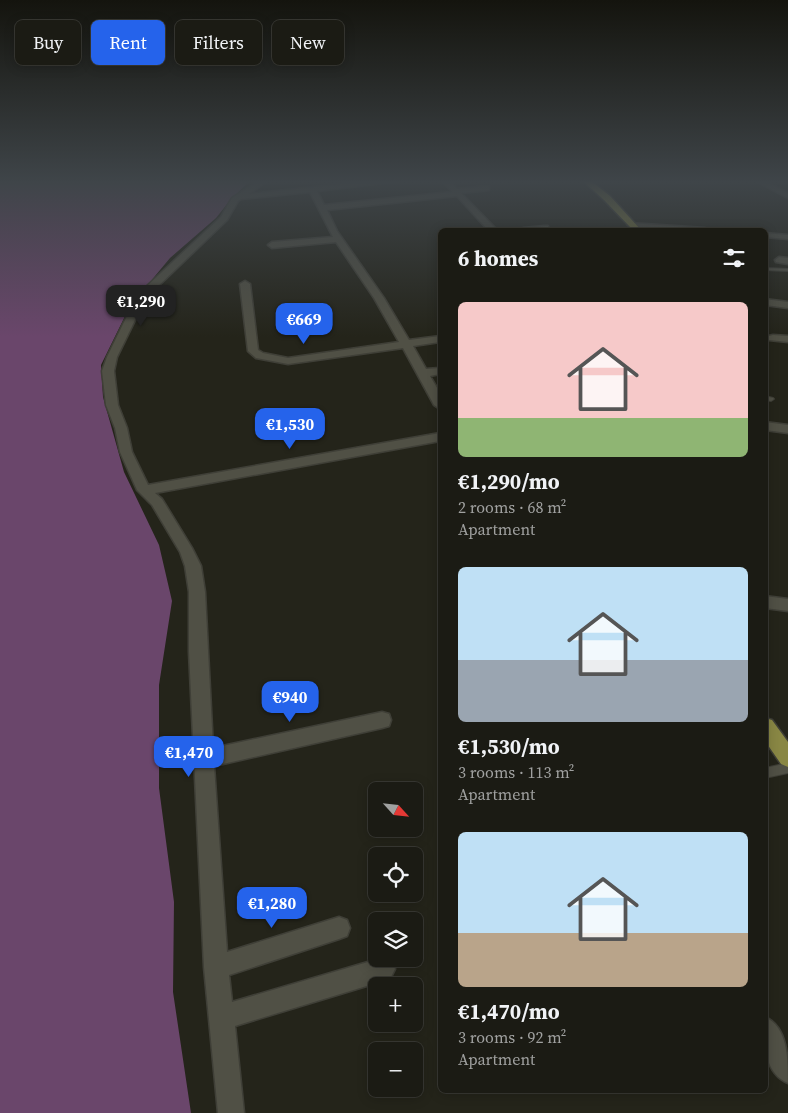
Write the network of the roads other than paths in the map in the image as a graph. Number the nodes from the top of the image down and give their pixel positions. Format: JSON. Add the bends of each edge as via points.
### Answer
{"nodes":[{"id":1,"x":207,"y":233,"type":"edge"},
{"id":2,"x":335,"y":233,"type":"edge"},
{"id":3,"x":768,"y":235,"type":"edge"},
{"id":4,"x":788,"y":237,"type":"edge"},
{"id":5,"x":338,"y":239,"type":"junction"},
{"id":6,"x":272,"y":245,"type":"dead end"},
{"id":7,"x":768,"y":269,"type":"edge"},
{"id":8,"x":788,"y":270,"type":"edge"},
{"id":9,"x":245,"y":284,"type":"dead end"},
{"id":10,"x":768,"y":302,"type":"edge"},
{"id":11,"x":788,"y":305,"type":"edge"},
{"id":12,"x":773,"y":338,"type":"dead end"},
{"id":13,"x":788,"y":339,"type":"edge"},
{"id":14,"x":438,"y":340,"type":"edge"},
{"id":15,"x":406,"y":344,"type":"junction"},
{"id":16,"x":438,"y":371,"type":"edge"},
{"id":17,"x":423,"y":373,"type":"junction"},
{"id":18,"x":438,"y":401,"type":"edge"},
{"id":19,"x":768,"y":426,"type":"edge"},
{"id":20,"x":788,"y":429,"type":"edge"},
{"id":21,"x":438,"y":437,"type":"edge"},
{"id":22,"x":144,"y":490,"type":"junction"},
{"id":23,"x":768,"y":602,"type":"edge"},
{"id":24,"x":788,"y":605,"type":"edge"},
{"id":25,"x":382,"y":720,"type":"dead end"},
{"id":26,"x":768,"y":730,"type":"edge"},
{"id":27,"x":788,"y":758,"type":"edge"},
{"id":28,"x":205,"y":759,"type":"junction"},
{"id":29,"x":788,"y":768,"type":"edge"},
{"id":30,"x":768,"y":772,"type":"edge"},
{"id":31,"x":338,"y":928,"type":"dead end"},
{"id":32,"x":216,"y":967,"type":"junction"},
{"id":33,"x":383,"y":969,"type":"dead end"},
{"id":34,"x":221,"y":1018,"type":"junction"},
{"id":35,"x":768,"y":1034,"type":"edge"},
{"id":36,"x":788,"y":1070,"type":"edge"},
{"id":37,"x":231,"y":1113,"type":"edge"}],
"edges":[{"from":1,"to":22,"type":"street","via":[[150,288],[112,357],[108,371],[112,405],[126,452]]},
{"from":2,"to":5,"type":"street"},
{"from":3,"to":4,"type":"street"},
{"from":5,"to":6,"type":"street"},
{"from":5,"to":15,"type":"street","via":[[360,267]]},
{"from":7,"to":8,"type":"lane"},
{"from":9,"to":15,"type":"street","via":[[253,350],[260,356],[288,361]]},
{"from":10,"to":11,"type":"street"},
{"from":12,"to":13,"type":"street"},
{"from":14,"to":15,"type":"street"},
{"from":15,"to":17,"type":"street"},
{"from":16,"to":17,"type":"street"},
{"from":17,"to":18,"type":"street"},
{"from":19,"to":20,"type":"street"},
{"from":21,"to":22,"type":"street"},
{"from":22,"to":28,"type":"street","via":[[173,527],[192,566],[197,592]]},
{"from":23,"to":24,"type":"street"},
{"from":25,"to":28,"type":"street"},
{"from":26,"to":27,"type":"main road"},
{"from":28,"to":32,"type":"street"},
{"from":29,"to":30,"type":"lane"},
{"from":31,"to":32,"type":"street"},
{"from":32,"to":34,"type":"street"},
{"from":33,"to":34,"type":"street"},
{"from":34,"to":37,"type":"street"},
{"from":35,"to":36,"type":"street"}]}
